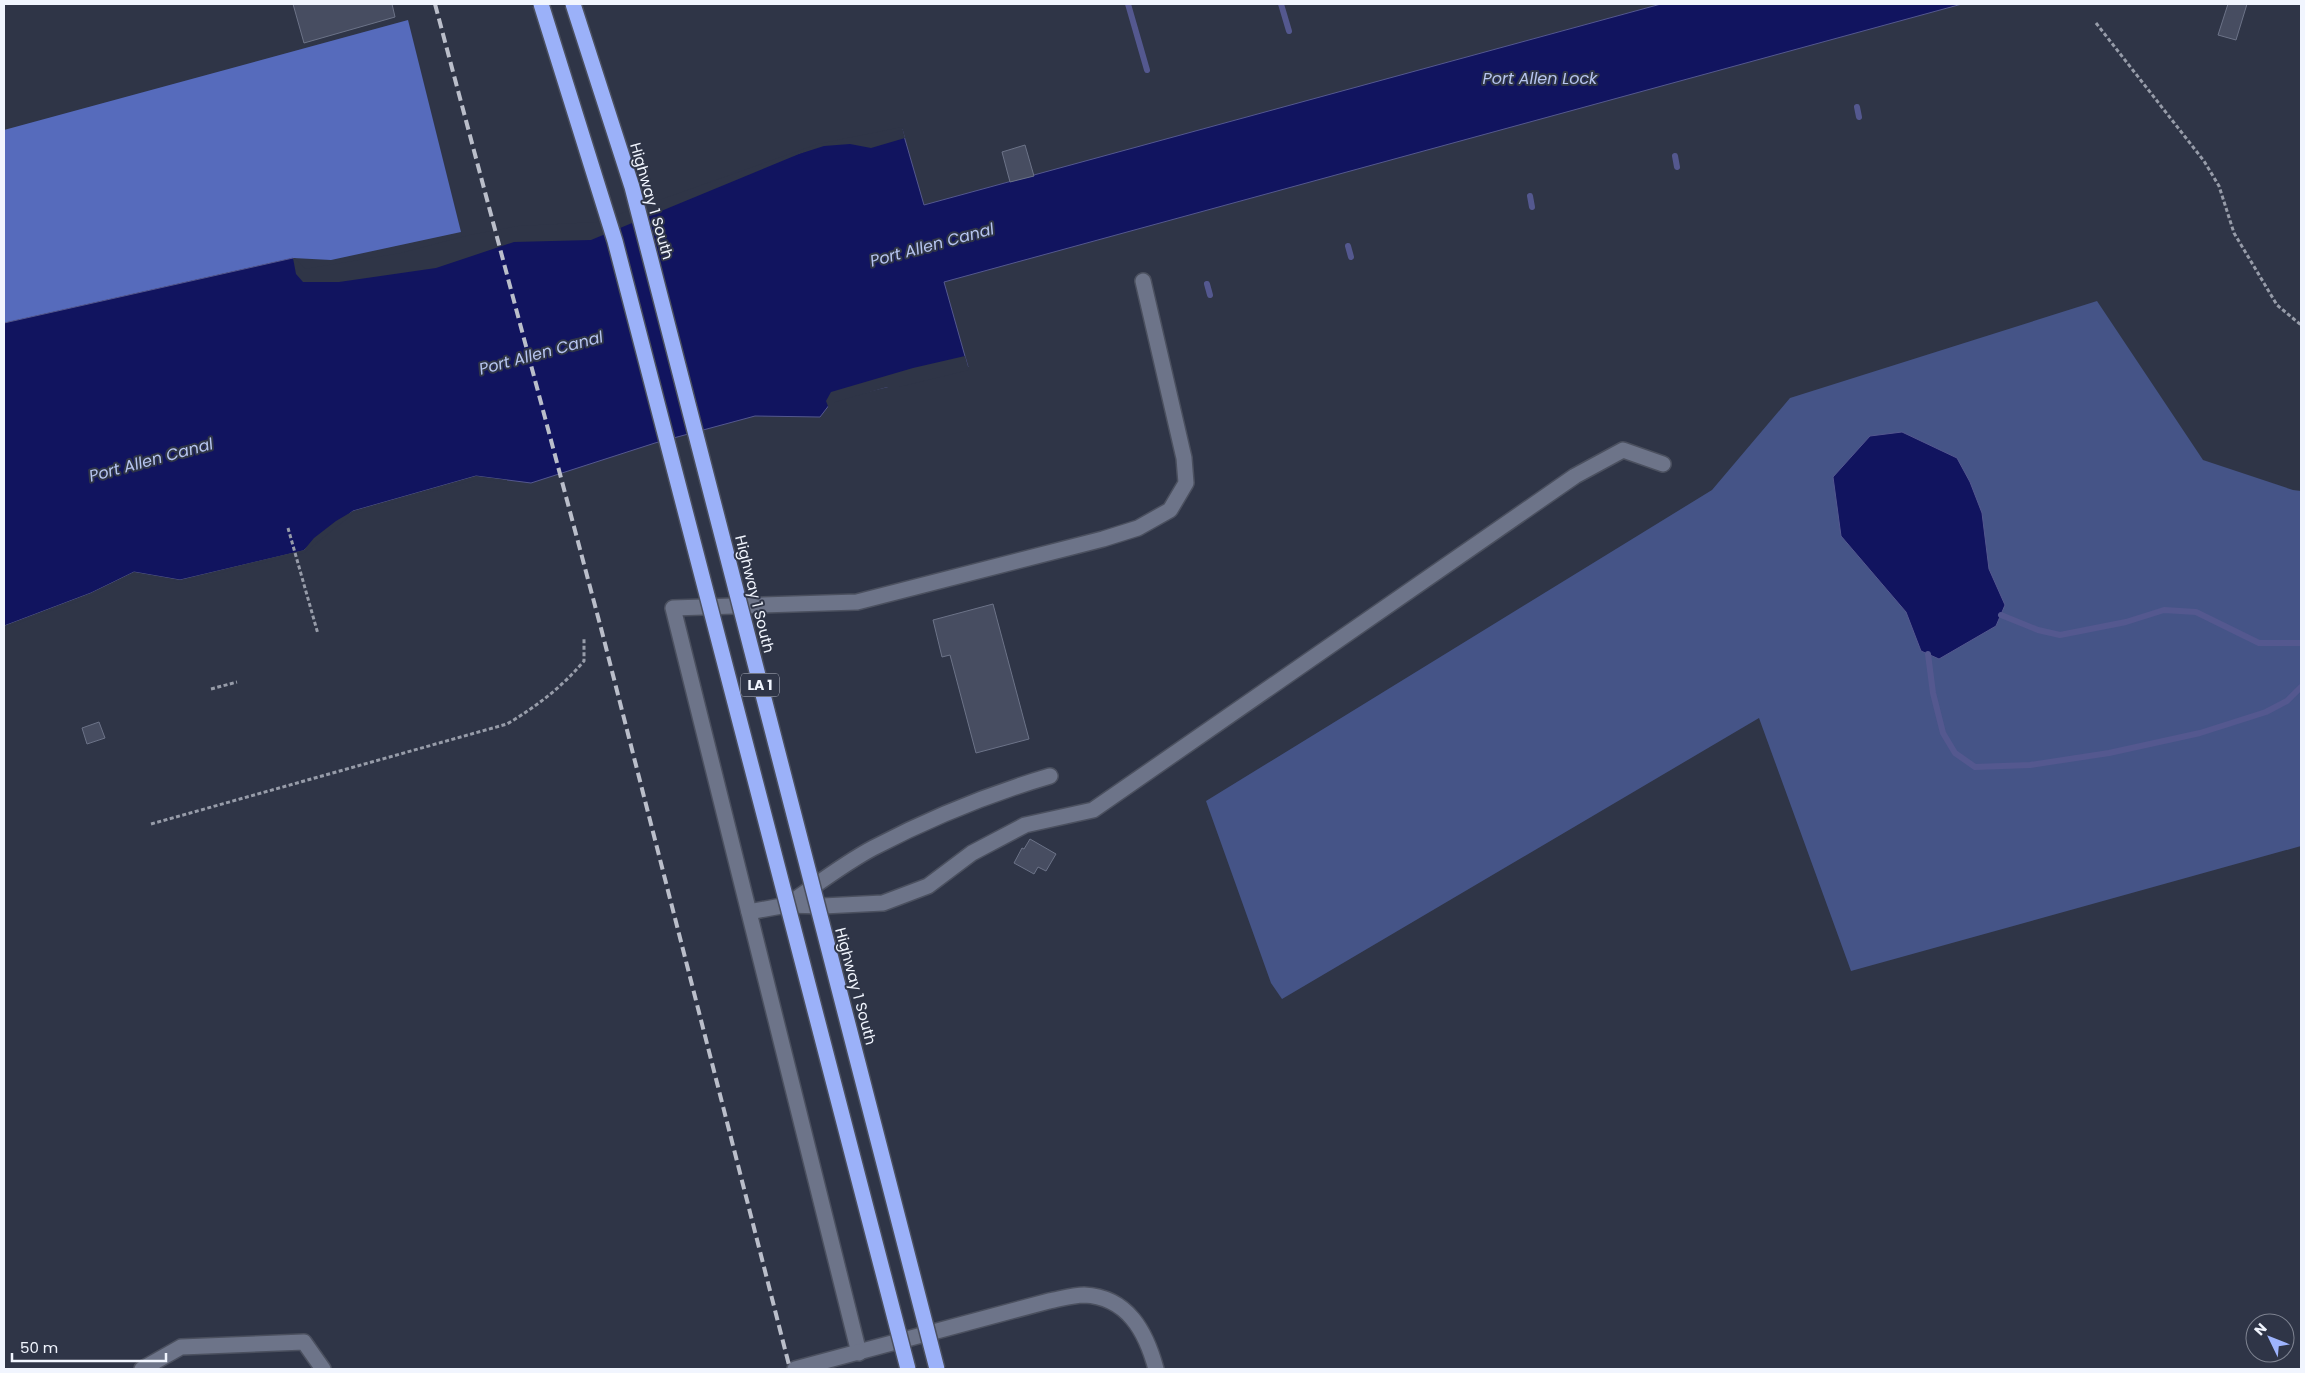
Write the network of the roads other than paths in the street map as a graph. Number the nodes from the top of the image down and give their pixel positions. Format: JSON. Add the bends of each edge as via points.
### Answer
{"nodes":[{"id":1,"x":541,"y":4,"type":"edge"},
{"id":2,"x":574,"y":4,"type":"edge"},
{"id":3,"x":1143,"y":281,"type":"dead end"},
{"id":4,"x":1663,"y":464,"type":"dead end"},
{"id":5,"x":1050,"y":776,"type":"dead end"},
{"id":6,"x":787,"y":905,"type":"junction"},
{"id":7,"x":749,"y":912,"type":"junction"},
{"id":8,"x":859,"y":1353,"type":"junction"},
{"id":9,"x":142,"y":1369,"type":"edge"},
{"id":10,"x":323,"y":1369,"type":"edge"},
{"id":11,"x":795,"y":1369,"type":"edge"},
{"id":12,"x":908,"y":1369,"type":"edge"},
{"id":13,"x":937,"y":1369,"type":"edge"},
{"id":14,"x":1156,"y":1369,"type":"edge"}],
"edges":[{"from":1,"to":12,"type":"highway","bridge":true,"via":[[614,241]]},
{"from":2,"to":13,"type":"highway","name":"Highway 1 South","number":"LA 1","bridge":true,"via":[[632,187]]},
{"from":3,"to":7,"type":"street","via":[[1184,458],[1186,482],[1170,510],[1138,528],[1103,539],[857,602],[673,608]]},
{"from":4,"to":6,"type":"street","via":[[1623,450],[1575,476],[1093,810],[1025,824],[972,853],[928,886],[883,903]]},
{"from":5,"to":6,"type":"street","via":[[955,809],[872,849]]},
{"from":6,"to":7,"type":"street"},
{"from":7,"to":8,"type":"street"},
{"from":8,"to":11,"type":"street"},
{"from":8,"to":14,"type":"street","via":[[1082,1295],[1109,1301],[1131,1316],[1143,1330]]},
{"from":9,"to":10,"type":"street","via":[[181,1347],[304,1342]]}]}
